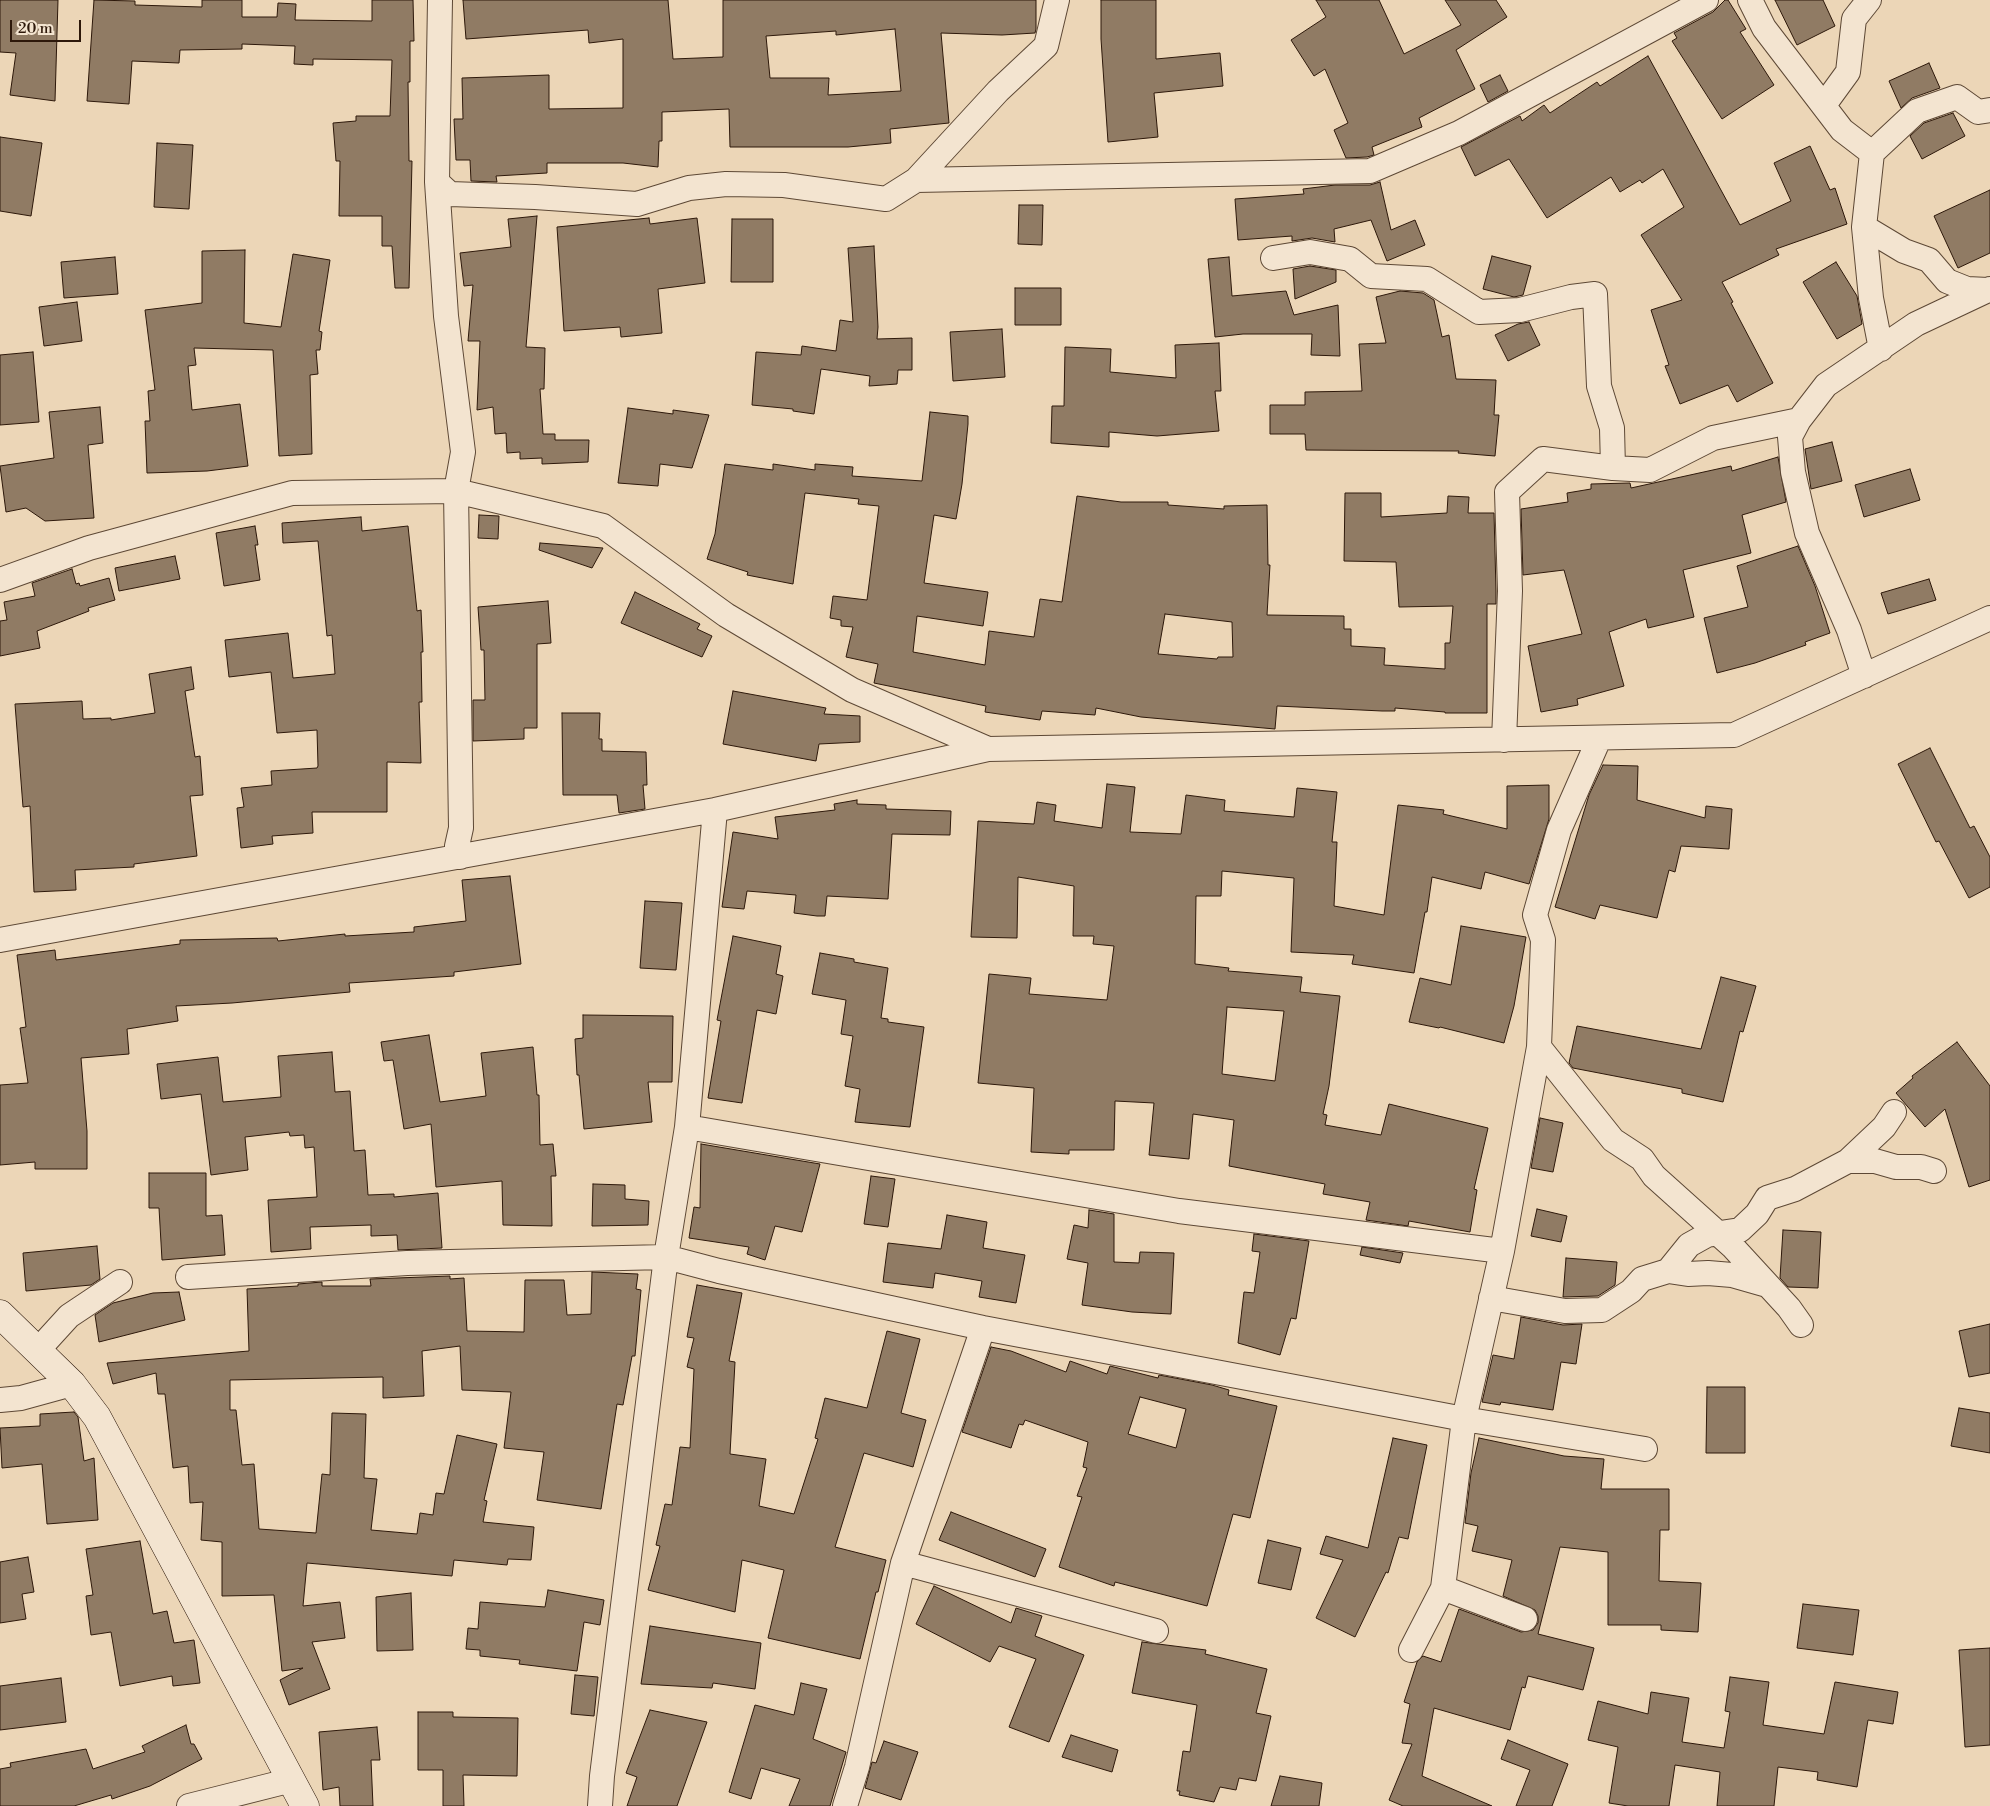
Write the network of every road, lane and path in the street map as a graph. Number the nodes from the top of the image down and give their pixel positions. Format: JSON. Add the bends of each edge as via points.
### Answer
{"nodes":[{"id":1,"x":440,"y":0,"type":"edge"},
{"id":2,"x":1056,"y":0,"type":"edge"},
{"id":3,"x":1706,"y":0,"type":"edge"},
{"id":4,"x":1750,"y":0,"type":"edge"},
{"id":5,"x":1869,"y":0,"type":"edge"},
{"id":6,"x":1824,"y":106,"type":"junction"},
{"id":7,"x":1990,"y":110,"type":"edge"},
{"id":8,"x":1872,"y":153,"type":"junction"},
{"id":9,"x":916,"y":180,"type":"junction"},
{"id":10,"x":437,"y":182,"type":"junction"},
{"id":11,"x":1864,"y":227,"type":"junction"},
{"id":12,"x":1272,"y":258,"type":"dead end"},
{"id":13,"x":1989,"y":290,"type":"edge"},
{"id":14,"x":1881,"y":349,"type":"junction"},
{"id":15,"x":1799,"y":420,"type":"junction"},
{"id":16,"x":1613,"y":468,"type":"junction"},
{"id":17,"x":456,"y":491,"type":"junction"},
{"id":18,"x":0,"y":580,"type":"edge"},
{"id":19,"x":1990,"y":618,"type":"edge"},
{"id":20,"x":1864,"y":676,"type":"junction"},
{"id":21,"x":1599,"y":739,"type":"junction"},
{"id":22,"x":1504,"y":740,"type":"junction"},
{"id":23,"x":988,"y":749,"type":"junction"},
{"id":24,"x":715,"y":810,"type":"junction"},
{"id":25,"x":460,"y":857,"type":"junction"},
{"id":26,"x":0,"y":940,"type":"edge"},
{"id":27,"x":1539,"y":1047,"type":"junction"},
{"id":28,"x":1894,"y":1112,"type":"dead end"},
{"id":29,"x":687,"y":1127,"type":"junction"},
{"id":30,"x":1848,"y":1161,"type":"junction"},
{"id":31,"x":1934,"y":1171,"type":"dead end"},
{"id":32,"x":1720,"y":1234,"type":"junction"},
{"id":33,"x":1502,"y":1251,"type":"junction"},
{"id":34,"x":666,"y":1257,"type":"junction"},
{"id":35,"x":1668,"y":1271,"type":"junction"},
{"id":36,"x":188,"y":1277,"type":"dead end"},
{"id":37,"x":120,"y":1282,"type":"dead end"},
{"id":38,"x":1768,"y":1285,"type":"junction"},
{"id":39,"x":1491,"y":1298,"type":"junction"},
{"id":40,"x":0,"y":1314,"type":"edge"},
{"id":41,"x":1801,"y":1324,"type":"dead end"},
{"id":42,"x":983,"y":1328,"type":"junction"},
{"id":43,"x":38,"y":1350,"type":"junction"},
{"id":44,"x":72,"y":1384,"type":"junction"},
{"id":45,"x":0,"y":1400,"type":"edge"},
{"id":46,"x":1464,"y":1419,"type":"junction"},
{"id":47,"x":1645,"y":1449,"type":"dead end"},
{"id":48,"x":903,"y":1563,"type":"junction"},
{"id":49,"x":1442,"y":1588,"type":"junction"},
{"id":50,"x":1525,"y":1619,"type":"dead end"},
{"id":51,"x":1156,"y":1631,"type":"dead end"},
{"id":52,"x":1411,"y":1650,"type":"dead end"},
{"id":53,"x":292,"y":1780,"type":"junction"},
{"id":54,"x":189,"y":1806,"type":"edge"},
{"id":55,"x":305,"y":1806,"type":"edge"},
{"id":56,"x":600,"y":1806,"type":"edge"},
{"id":57,"x":845,"y":1806,"type":"edge"}],
"edges":[{"from":1,"to":10,"type":"street"},
{"from":2,"to":9,"type":"street","via":[[1046,46],[998,91]]},
{"from":3,"to":9,"type":"street","via":[[1459,133],[1370,171]]},
{"from":4,"to":6,"type":"street","via":[[1764,28]]},
{"from":5,"to":6,"type":"street","via":[[1854,19],[1848,72]]},
{"from":6,"to":8,"type":"street","via":[[1842,130]]},
{"from":7,"to":8,"type":"street","via":[[1978,112],[1957,97],[1917,111]]},
{"from":8,"to":11,"type":"street"},
{"from":9,"to":10,"type":"street","via":[[886,199],[784,185],[726,184],[689,188],[637,204],[535,196],[450,194]]},
{"from":10,"to":17,"type":"street","via":[[446,316],[464,452]]},
{"from":11,"to":13,"type":"street","via":[[1904,251],[1930,260],[1946,281],[1967,289]]},
{"from":11,"to":14,"type":"street","via":[[1871,298]]},
{"from":12,"to":16,"type":"street","via":[[1310,252],[1350,259],[1371,276],[1427,279],[1479,312],[1520,310],[1595,294],[1599,386],[1612,428]]},
{"from":13,"to":14,"type":"street","via":[[1916,324]]},
{"from":14,"to":15,"type":"street","via":[[1826,385]]},
{"from":15,"to":16,"type":"street","via":[[1713,438],[1650,470]]},
{"from":15,"to":20,"type":"street","via":[[1790,437],[1793,472],[1807,533],[1849,630]]},
{"from":16,"to":22,"type":"street","via":[[1543,459],[1507,492],[1510,591]]},
{"from":17,"to":18,"type":"street","via":[[292,493],[89,548]]},
{"from":17,"to":23,"type":"street","via":[[603,526],[726,615],[852,690]]},
{"from":17,"to":25,"type":"street","via":[[461,828],[456,846]]},
{"from":19,"to":20,"type":"street"},
{"from":20,"to":21,"type":"street","via":[[1734,735]]},
{"from":21,"to":22,"type":"street"},
{"from":21,"to":27,"type":"street","via":[[1559,830],[1535,915],[1543,940]]},
{"from":22,"to":23,"type":"street"},
{"from":23,"to":24,"type":"street"},
{"from":24,"to":25,"type":"street"},
{"from":24,"to":29,"type":"street"},
{"from":25,"to":26,"type":"street"},
{"from":27,"to":32,"type":"street","via":[[1613,1140],[1642,1159],[1654,1176]]},
{"from":27,"to":33,"type":"street"},
{"from":28,"to":30,"type":"street","via":[[1884,1127]]},
{"from":29,"to":33,"type":"street","via":[[1179,1211]]},
{"from":29,"to":34,"type":"street"},
{"from":30,"to":31,"type":"street","via":[[1875,1161]]},
{"from":30,"to":32,"type":"street","via":[[1795,1189],[1767,1198],[1758,1214],[1740,1230]]},
{"from":32,"to":35,"type":"street","via":[[1708,1235],[1688,1245]]},
{"from":32,"to":38,"type":"street"},
{"from":33,"to":39,"type":"street"},
{"from":34,"to":36,"type":"street","via":[[407,1263]]},
{"from":34,"to":42,"type":"street"},
{"from":34,"to":56,"type":"street"},
{"from":35,"to":38,"type":"street","via":[[1732,1275]]},
{"from":35,"to":39,"type":"street","via":[[1642,1279],[1631,1291],[1602,1310],[1565,1311]]},
{"from":37,"to":43,"type":"street","via":[[69,1316]]},
{"from":38,"to":41,"type":"street"},
{"from":39,"to":46,"type":"street"},
{"from":40,"to":43,"type":"street"},
{"from":42,"to":46,"type":"street"},
{"from":42,"to":48,"type":"street"},
{"from":43,"to":44,"type":"street"},
{"from":44,"to":45,"type":"street","via":[[21,1398]]},
{"from":44,"to":53,"type":"street","via":[[97,1416]]},
{"from":46,"to":47,"type":"street"},
{"from":46,"to":49,"type":"street"},
{"from":48,"to":51,"type":"street"},
{"from":48,"to":57,"type":"street","via":[[857,1767]]},
{"from":49,"to":50,"type":"street"},
{"from":49,"to":52,"type":"street"},
{"from":53,"to":54,"type":"street"},
{"from":53,"to":55,"type":"street"}]}
